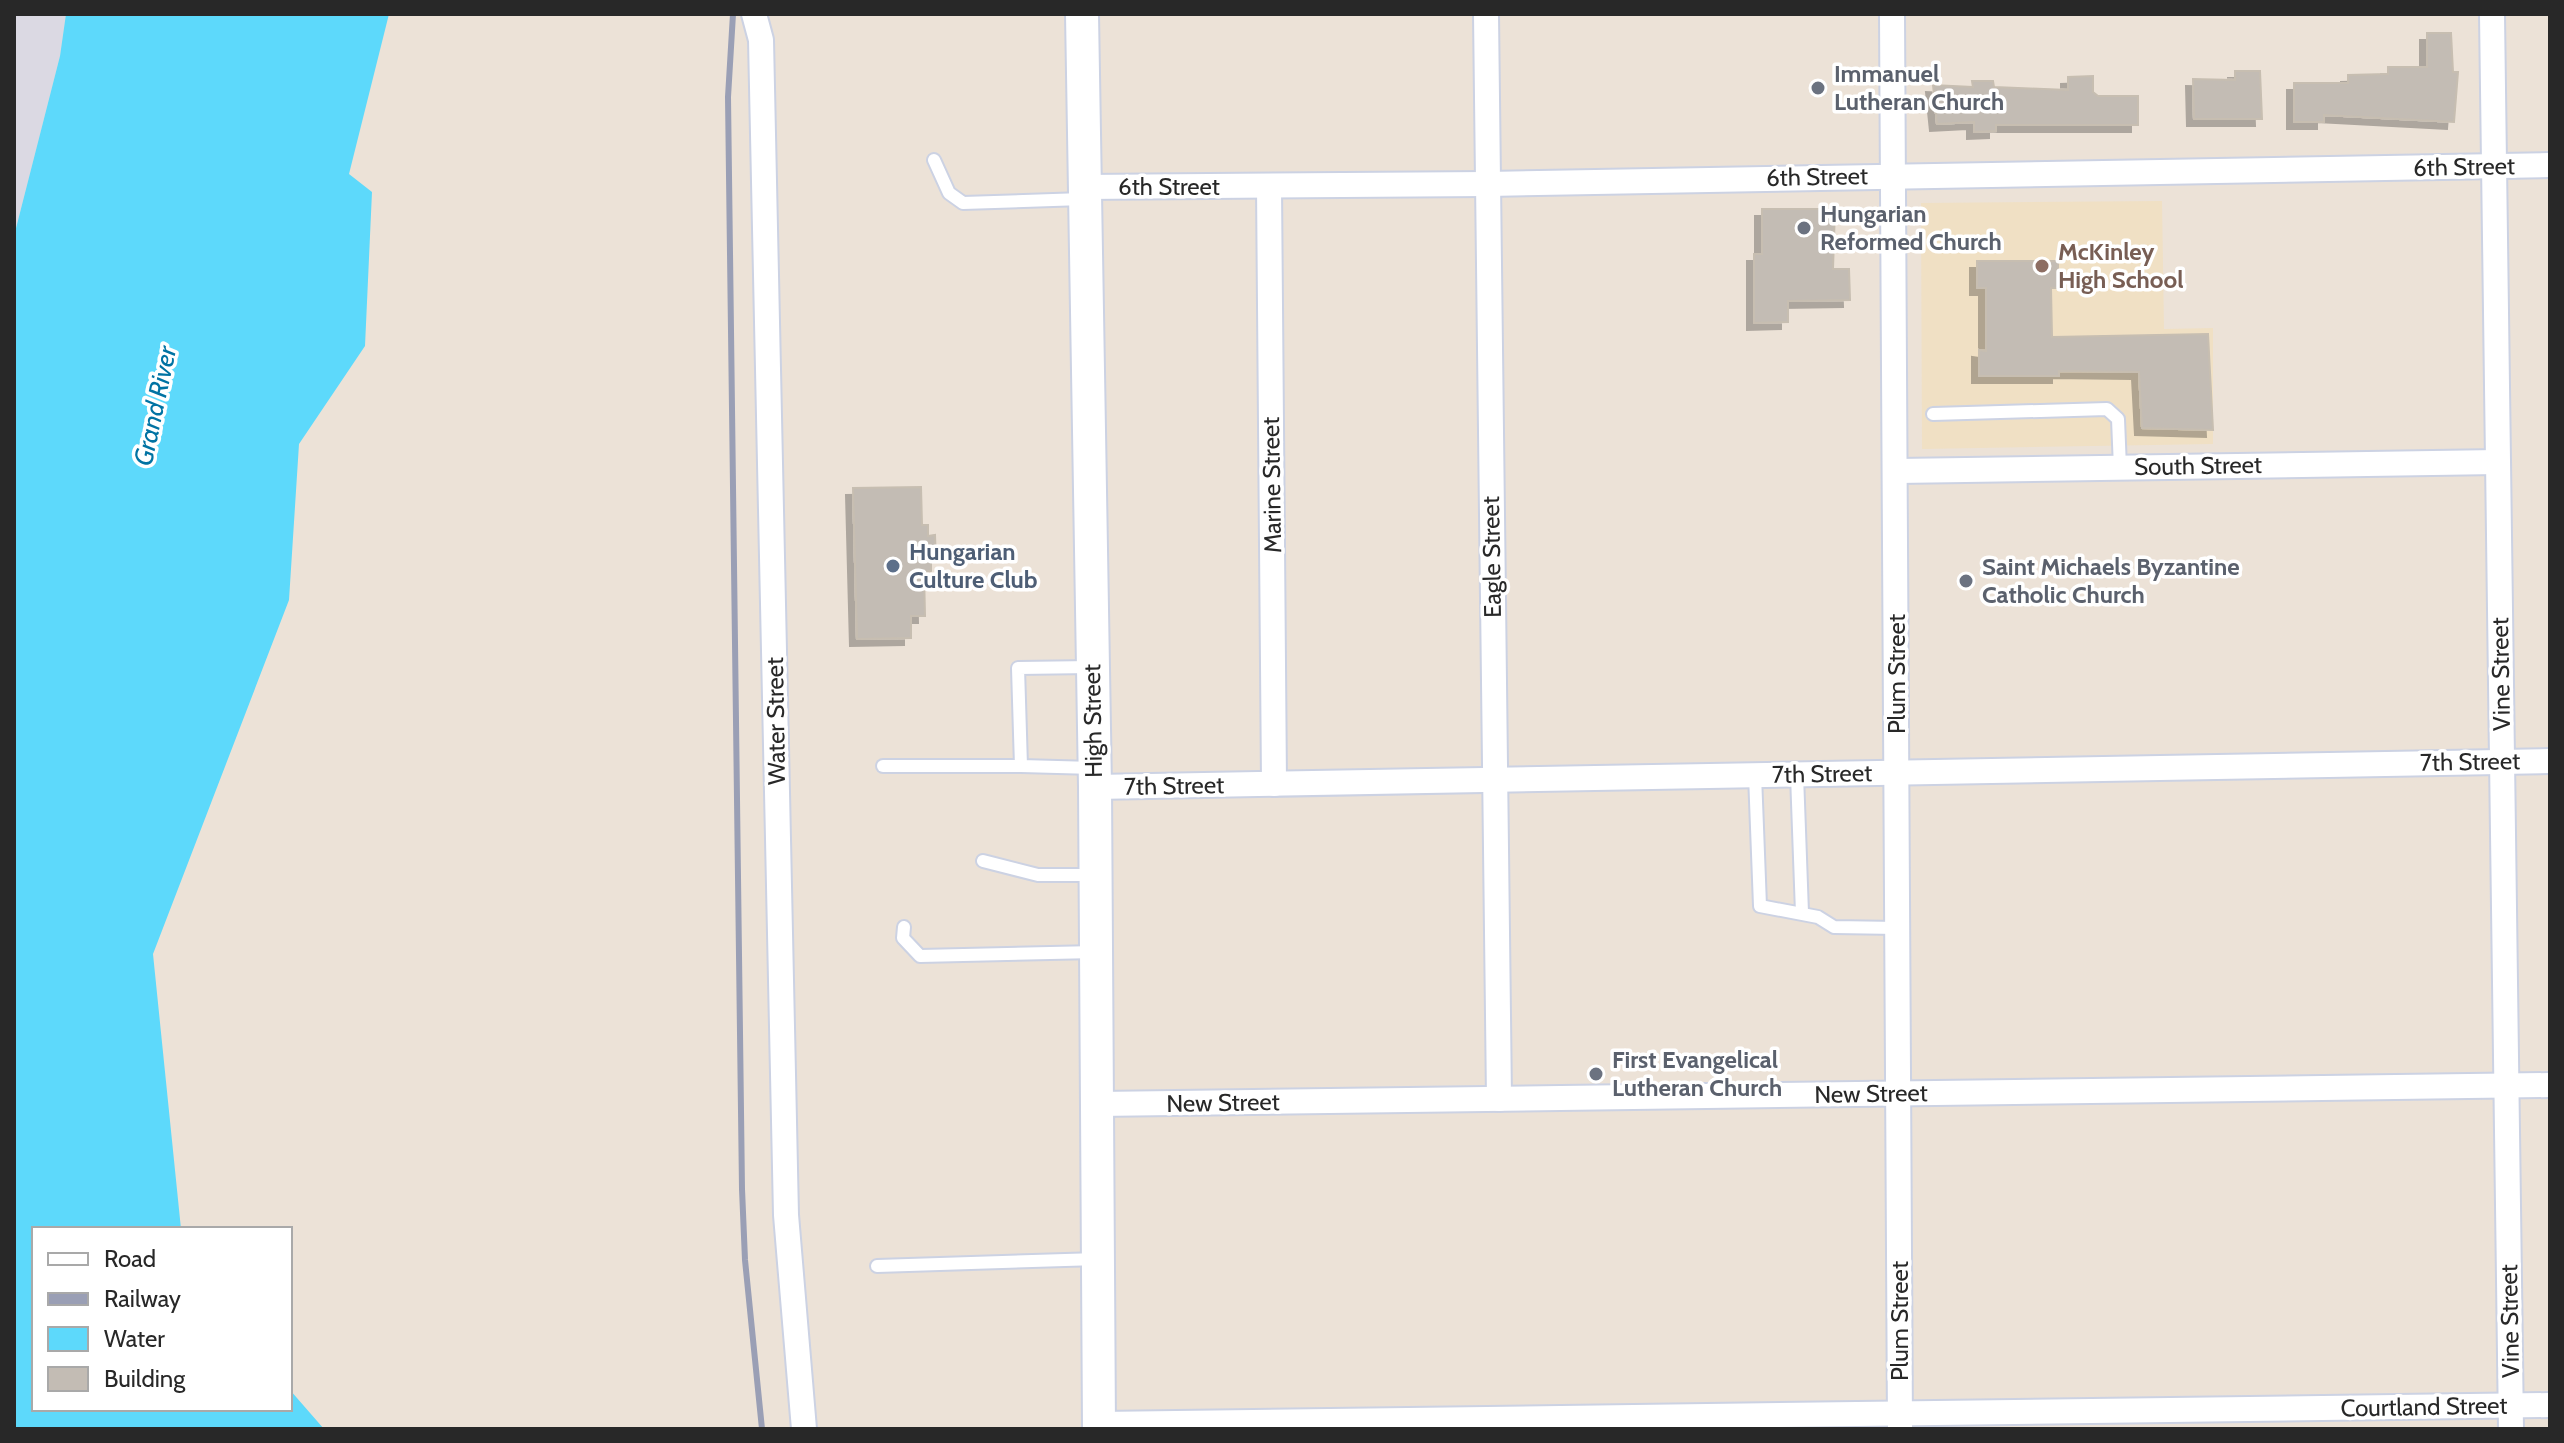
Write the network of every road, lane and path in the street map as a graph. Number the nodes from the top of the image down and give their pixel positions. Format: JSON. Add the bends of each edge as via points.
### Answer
{"nodes":[{"id":1,"x":754,"y":14,"type":"edge"},
{"id":2,"x":1082,"y":14,"type":"edge"},
{"id":3,"x":1486,"y":14,"type":"edge"},
{"id":4,"x":1892,"y":14,"type":"edge"},
{"id":5,"x":2492,"y":14,"type":"edge"},
{"id":6,"x":934,"y":160,"type":"dead end"},
{"id":7,"x":2550,"y":165,"type":"edge"},
{"id":8,"x":2494,"y":166,"type":"junction"},
{"id":9,"x":1894,"y":176,"type":"junction"},
{"id":10,"x":1488,"y":184,"type":"junction"},
{"id":11,"x":1269,"y":186,"type":"junction"},
{"id":12,"x":1083,"y":193,"type":"junction"},
{"id":13,"x":1933,"y":414,"type":"dead end"},
{"id":14,"x":2498,"y":462,"type":"junction"},
{"id":15,"x":2120,"y":468,"type":"junction"},
{"id":16,"x":1897,"y":471,"type":"junction"},
{"id":17,"x":1092,"y":667,"type":"junction"},
{"id":18,"x":2550,"y":761,"type":"edge"},
{"id":19,"x":2502,"y":762,"type":"junction"},
{"id":20,"x":883,"y":766,"type":"dead end"},
{"id":21,"x":1021,"y":766,"type":"junction"},
{"id":22,"x":1897,"y":773,"type":"junction"},
{"id":23,"x":1755,"y":775,"type":"junction"},
{"id":24,"x":1797,"y":775,"type":"junction"},
{"id":25,"x":1095,"y":778,"type":"junction"},
{"id":26,"x":1495,"y":780,"type":"junction"},
{"id":27,"x":1274,"y":784,"type":"junction"},
{"id":28,"x":983,"y":861,"type":"dead end"},
{"id":29,"x":1095,"y":875,"type":"junction"},
{"id":30,"x":1802,"y":913,"type":"junction"},
{"id":31,"x":904,"y":927,"type":"dead end"},
{"id":32,"x":1899,"y":928,"type":"junction"},
{"id":33,"x":1096,"y":952,"type":"junction"},
{"id":34,"x":2550,"y":1085,"type":"edge"},
{"id":35,"x":2507,"y":1086,"type":"junction"},
{"id":36,"x":1901,"y":1094,"type":"junction"},
{"id":37,"x":1499,"y":1099,"type":"junction"},
{"id":38,"x":1097,"y":1104,"type":"junction"},
{"id":39,"x":1098,"y":1259,"type":"junction"},
{"id":40,"x":877,"y":1266,"type":"dead end"},
{"id":41,"x":2550,"y":1405,"type":"edge"},
{"id":42,"x":2511,"y":1417,"type":"edge"},
{"id":43,"x":1900,"y":1421,"type":"edge"},
{"id":44,"x":1099,"y":1426,"type":"edge"},
{"id":45,"x":804,"y":1429,"type":"edge"}],
"edges":[{"from":1,"to":45,"type":"street","name":"Water Street","via":[[761,40],[786,1215]]},
{"from":2,"to":12,"type":"street","name":"High Street"},
{"from":3,"to":10,"type":"street","name":"Eagle Street"},
{"from":4,"to":9,"type":"street","name":"Plum Street"},
{"from":5,"to":8,"type":"street","name":"Vine Street"},
{"from":6,"to":12,"type":"lane","via":[[949,193],[963,203]]},
{"from":7,"to":8,"type":"street","name":"6th Street"},
{"from":8,"to":9,"type":"street","name":"6th Street"},
{"from":8,"to":14,"type":"street","name":"Vine Street"},
{"from":9,"to":10,"type":"street","name":"6th Street"},
{"from":9,"to":16,"type":"street","name":"Plum Street"},
{"from":10,"to":11,"type":"street","name":"6th Street"},
{"from":10,"to":26,"type":"street","name":"Eagle Street"},
{"from":11,"to":12,"type":"street","name":"6th Street"},
{"from":11,"to":27,"type":"street","name":"Marine Street"},
{"from":12,"to":17,"type":"street","name":"High Street"},
{"from":13,"to":15,"type":"lane","via":[[2107,409],[2118,419]]},
{"from":14,"to":15,"type":"street","name":"South Street"},
{"from":14,"to":19,"type":"street","name":"Vine Street"},
{"from":15,"to":16,"type":"street","name":"South Street"},
{"from":16,"to":22,"type":"street","name":"Plum Street"},
{"from":17,"to":21,"type":"lane","via":[[1018,668]]},
{"from":17,"to":25,"type":"street","name":"High Street"},
{"from":18,"to":19,"type":"street","name":"7th Street"},
{"from":19,"to":22,"type":"street","name":"7th Street"},
{"from":19,"to":35,"type":"street","name":"Vine Street"},
{"from":20,"to":21,"type":"lane"},
{"from":21,"to":25,"type":"lane"},
{"from":22,"to":24,"type":"street","name":"7th Street"},
{"from":22,"to":32,"type":"street","name":"Plum Street"},
{"from":23,"to":24,"type":"street","name":"7th Street"},
{"from":23,"to":26,"type":"street","name":"7th Street"},
{"from":23,"to":30,"type":"lane","via":[[1760,906]]},
{"from":24,"to":30,"type":"lane"},
{"from":25,"to":27,"type":"street","name":"7th Street"},
{"from":25,"to":29,"type":"street","name":"High Street"},
{"from":26,"to":27,"type":"street","name":"7th Street"},
{"from":26,"to":37,"type":"street","name":"Eagle Street"},
{"from":28,"to":29,"type":"lane","via":[[1038,875]]},
{"from":29,"to":33,"type":"street","name":"High Street"},
{"from":30,"to":32,"type":"lane","via":[[1834,927]]},
{"from":31,"to":33,"type":"lane","via":[[903,938],[920,956]]},
{"from":32,"to":36,"type":"street","name":"Plum Street"},
{"from":33,"to":38,"type":"street","name":"High Street"},
{"from":34,"to":35,"type":"street","name":"New Street"},
{"from":35,"to":36,"type":"street","name":"New Street"},
{"from":35,"to":42,"type":"street","name":"Vine Street"},
{"from":36,"to":37,"type":"street","name":"New Street"},
{"from":36,"to":43,"type":"street","name":"Plum Street"},
{"from":37,"to":38,"type":"street","name":"New Street"},
{"from":38,"to":39,"type":"street","name":"High Street"},
{"from":39,"to":40,"type":"lane"},
{"from":39,"to":44,"type":"street","name":"High Street"},
{"from":41,"to":42,"type":"street","name":"Courtland Street"},
{"from":42,"to":43,"type":"street","name":"Courtland Street"},
{"from":43,"to":44,"type":"street","name":"Courtland Street"}]}
